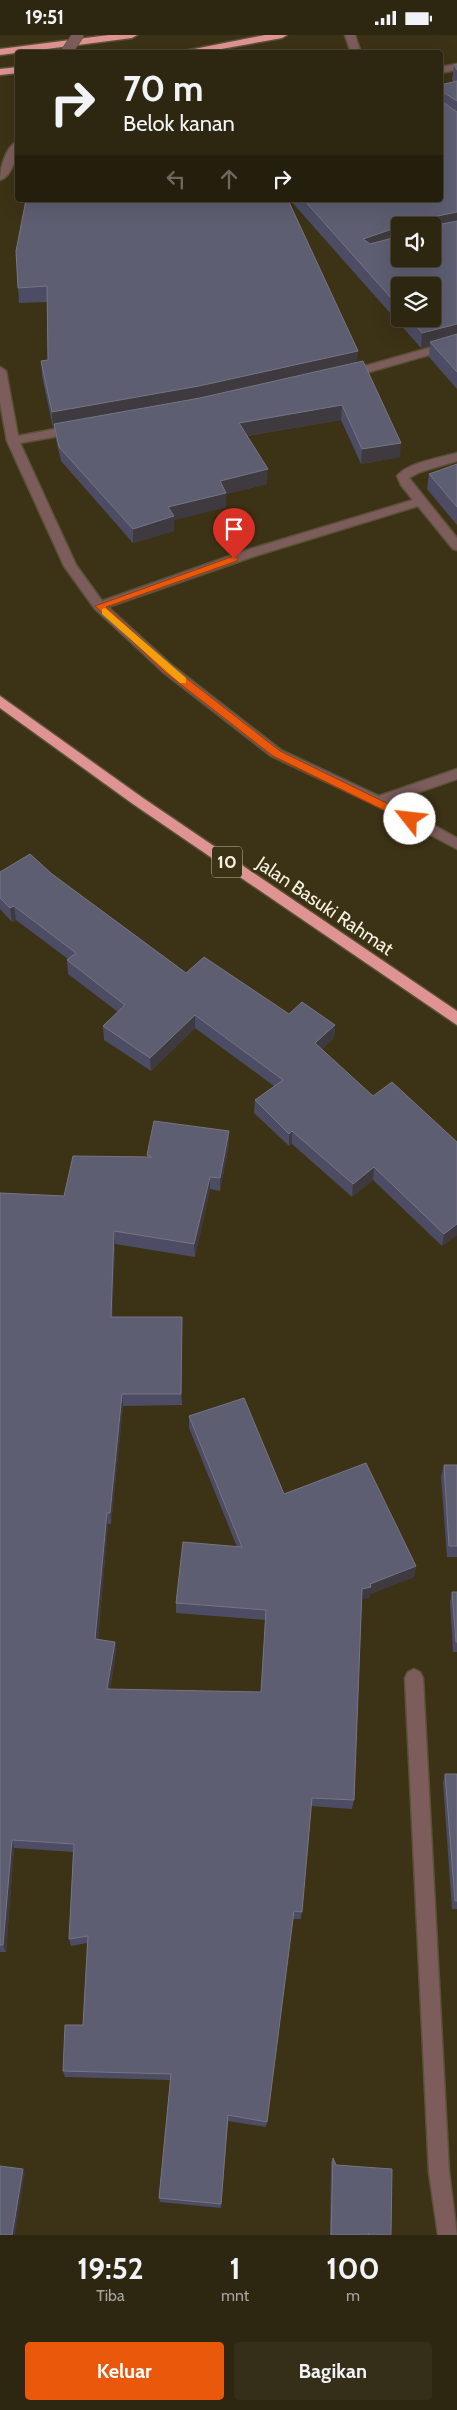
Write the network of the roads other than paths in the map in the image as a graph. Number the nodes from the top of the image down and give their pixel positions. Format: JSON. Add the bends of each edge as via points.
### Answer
{"nodes":[{"id":1,"x":78,"y":35,"type":"edge"},
{"id":2,"x":132,"y":35,"type":"edge"},
{"id":3,"x":282,"y":35,"type":"edge"},
{"id":4,"x":350,"y":35,"type":"edge"},
{"id":5,"x":15,"y":50,"type":"edge"},
{"id":6,"x":16,"y":50,"type":"edge"},
{"id":7,"x":68,"y":50,"type":"edge"},
{"id":8,"x":196,"y":50,"type":"edge"},
{"id":9,"x":355,"y":50,"type":"edge"},
{"id":10,"x":0,"y":52,"type":"edge"},
{"id":11,"x":457,"y":67,"type":"edge"},
{"id":12,"x":443,"y":69,"type":"edge"},
{"id":13,"x":15,"y":70,"type":"edge"},
{"id":14,"x":0,"y":72,"type":"edge"},
{"id":15,"x":15,"y":150,"type":"edge"},
{"id":16,"x":0,"y":177,"type":"edge"},
{"id":17,"x":457,"y":343,"type":"edge"},
{"id":18,"x":0,"y":371,"type":"edge"},
{"id":19,"x":337,"y":377,"type":"edge"},
{"id":20,"x":87,"y":427,"type":"edge"},
{"id":21,"x":13,"y":441,"type":"junction"},
{"id":22,"x":457,"y":457,"type":"edge"},
{"id":23,"x":422,"y":501,"type":"junction"},
{"id":24,"x":457,"y":546,"type":"edge"},
{"id":25,"x":100,"y":606,"type":"junction"},
{"id":26,"x":0,"y":701,"type":"edge"},
{"id":27,"x":457,"y":773,"type":"edge"},
{"id":28,"x":378,"y":801,"type":"junction"},
{"id":29,"x":457,"y":845,"type":"edge"},
{"id":30,"x":457,"y":1019,"type":"edge"},
{"id":31,"x":414,"y":1678,"type":"dead end"},
{"id":32,"x":448,"y":2235,"type":"edge"}],
"edges":[{"from":1,"to":7,"type":"street","bridge":true},
{"from":2,"to":6,"type":"highway"},
{"from":3,"to":8,"type":"highway"},
{"from":4,"to":9,"type":"street"},
{"from":5,"to":10,"type":"highway"},
{"from":11,"to":12,"type":"street"},
{"from":13,"to":14,"type":"highway"},
{"from":15,"to":16,"type":"street"},
{"from":17,"to":19,"type":"street"},
{"from":18,"to":21,"type":"street"},
{"from":20,"to":21,"type":"street"},
{"from":21,"to":25,"type":"street","via":[[70,566]]},
{"from":22,"to":23,"type":"street","via":[[403,476]]},
{"from":23,"to":24,"type":"street"},
{"from":23,"to":25,"type":"street","via":[[250,553]]},
{"from":25,"to":28,"type":"street","via":[[168,669],[276,753]]},
{"from":26,"to":30,"type":"highway","name":"Jalan Basuki Rahmat","number":"10","via":[[138,801]]},
{"from":27,"to":28,"type":"street"},
{"from":28,"to":29,"type":"street"},
{"from":31,"to":32,"type":"street","via":[[439,2172]]}]}
